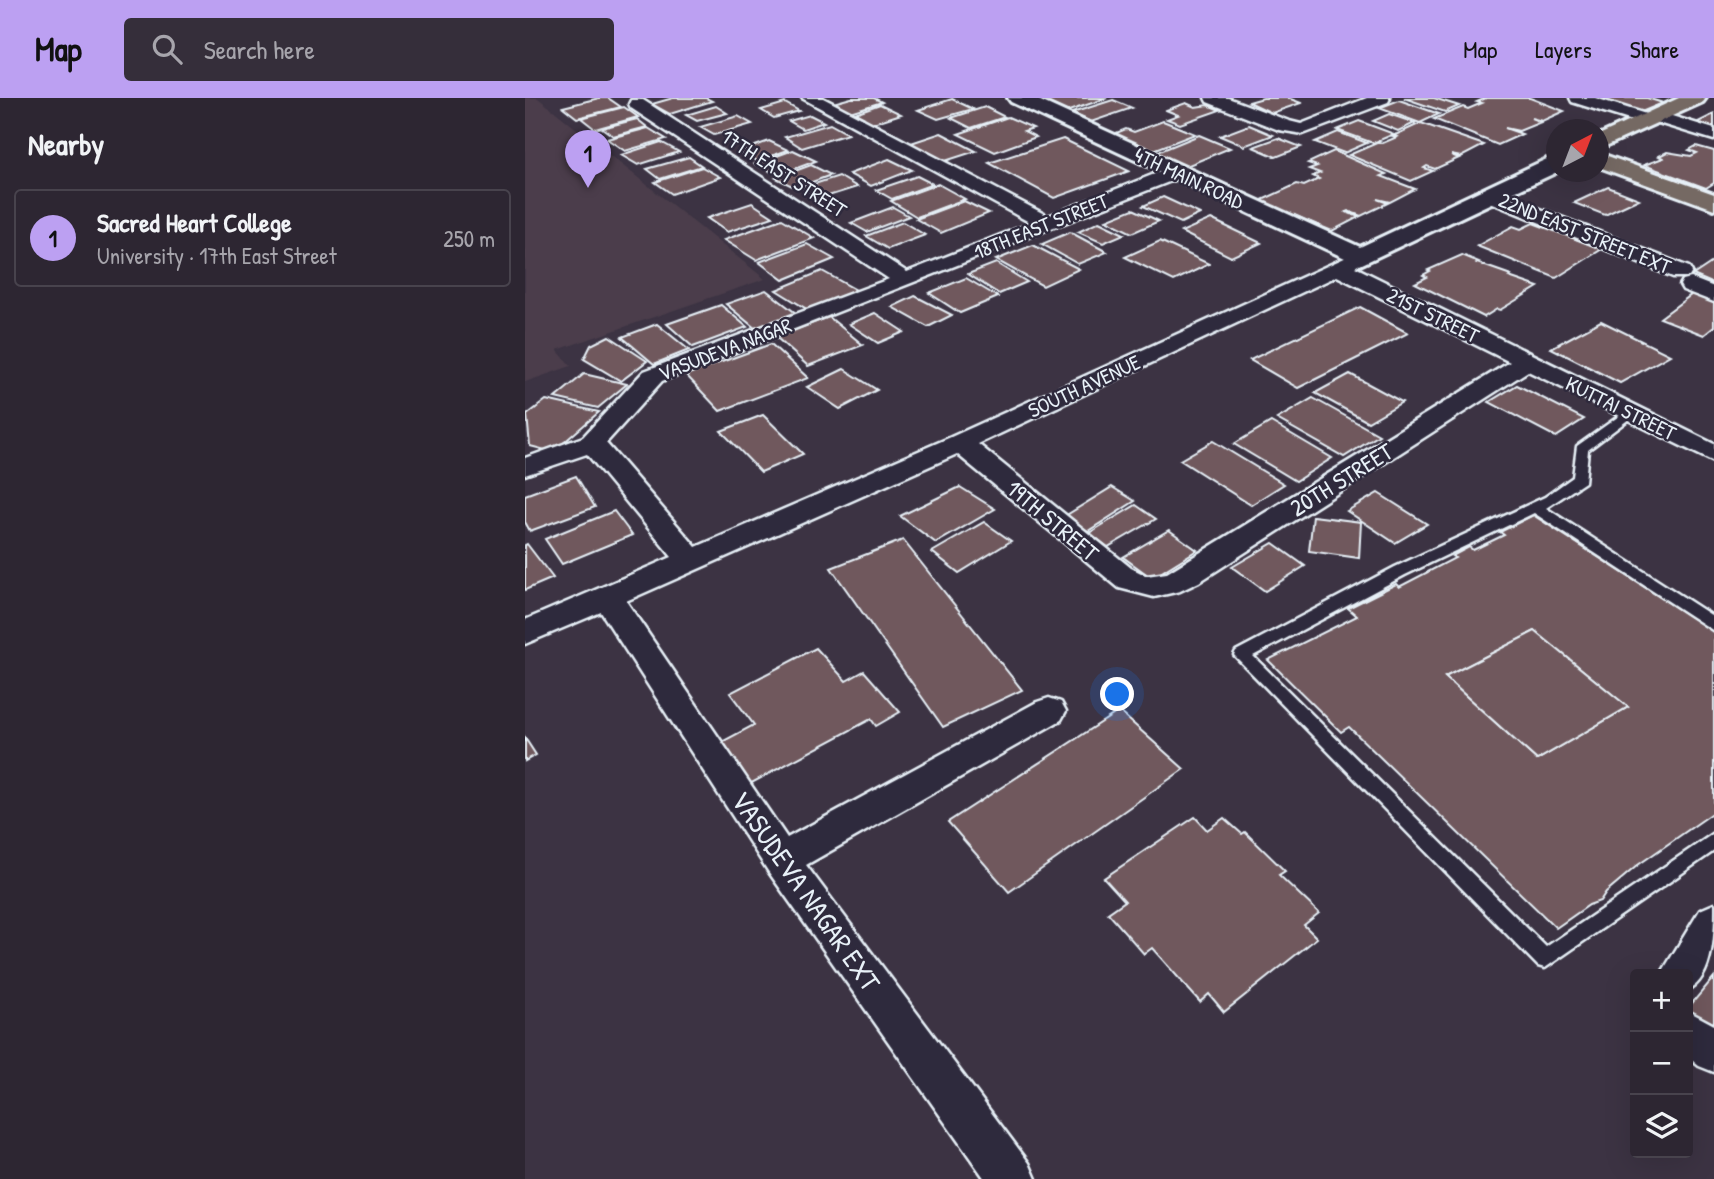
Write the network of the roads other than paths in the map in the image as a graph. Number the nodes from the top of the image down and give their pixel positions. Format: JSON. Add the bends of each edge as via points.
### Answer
{"nodes":[{"id":1,"x":659,"y":98,"type":"edge"},
{"id":2,"x":810,"y":98,"type":"edge"},
{"id":3,"x":1018,"y":98,"type":"edge"},
{"id":4,"x":1213,"y":98,"type":"edge"},
{"id":5,"x":1382,"y":98,"type":"edge"},
{"id":6,"x":1579,"y":98,"type":"edge"},
{"id":7,"x":1696,"y":98,"type":"edge"},
{"id":8,"x":1652,"y":118,"type":"junction"},
{"id":9,"x":1714,"y":135,"type":"edge"},
{"id":10,"x":1609,"y":138,"type":"edge"},
{"id":11,"x":1609,"y":164,"type":"edge"},
{"id":12,"x":1546,"y":168,"type":"edge"},
{"id":13,"x":1177,"y":172,"type":"junction"},
{"id":14,"x":1489,"y":195,"type":"junction"},
{"id":15,"x":1714,"y":202,"type":"edge"},
{"id":16,"x":1046,"y":223,"type":"junction"},
{"id":17,"x":1350,"y":262,"type":"junction"},
{"id":18,"x":905,"y":280,"type":"junction"},
{"id":19,"x":1714,"y":295,"type":"edge"},
{"id":20,"x":1528,"y":361,"type":"junction"},
{"id":21,"x":1629,"y":413,"type":"junction"},
{"id":22,"x":592,"y":443,"type":"junction"},
{"id":23,"x":960,"y":443,"type":"junction"},
{"id":24,"x":1714,"y":454,"type":"edge"},
{"id":25,"x":525,"y":467,"type":"edge"},
{"id":26,"x":1535,"y":507,"type":"junction"},
{"id":27,"x":690,"y":559,"type":"junction"},
{"id":28,"x":1151,"y":588,"type":"joint"},
{"id":29,"x":607,"y":597,"type":"junction"},
{"id":30,"x":1714,"y":625,"type":"edge"},
{"id":31,"x":525,"y":633,"type":"edge"},
{"id":32,"x":1049,"y":711,"type":"dead end"},
{"id":33,"x":1714,"y":841,"type":"edge"},
{"id":34,"x":781,"y":860,"type":"junction"},
{"id":35,"x":1714,"y":922,"type":"edge"},
{"id":36,"x":1684,"y":969,"type":"edge"},
{"id":37,"x":1689,"y":1032,"type":"edge"},
{"id":38,"x":1714,"y":1051,"type":"edge"},
{"id":39,"x":1013,"y":1179,"type":"edge"}],
"edges":[{"from":1,"to":18,"type":"street","name":"17TH EAST STREET","via":[[637,104]]},
{"from":2,"to":16,"type":"street"},
{"from":3,"to":13,"type":"main road","name":"4TH MAIN ROAD"},
{"from":4,"to":5,"type":"street","via":[[1298,129]]},
{"from":6,"to":8,"type":"street"},
{"from":7,"to":8,"type":"main road"},
{"from":8,"to":9,"type":"street"},
{"from":8,"to":10,"type":"main road"},
{"from":11,"to":15,"type":"main road"},
{"from":12,"to":14,"type":"main road","name":"SOUTH AVENUE"},
{"from":13,"to":16,"type":"street","name":"18TH EAST STREET"},
{"from":13,"to":17,"type":"main road","name":"4TH MAIN ROAD"},
{"from":14,"to":17,"type":"main road","name":"SOUTH AVENUE"},
{"from":14,"to":19,"type":"street","name":"22ND EAST STREET EXT"},
{"from":16,"to":18,"type":"street","name":"18TH EAST STREET"},
{"from":17,"to":20,"type":"street","name":"21ST STREET"},
{"from":17,"to":23,"type":"street","name":"SOUTH AVENUE"},
{"from":18,"to":22,"type":"street","name":"VASUDEVA NAGAR","via":[[653,376]]},
{"from":20,"to":21,"type":"street","name":"KUTTAI STREET"},
{"from":20,"to":28,"type":"street","name":"20TH STREET","via":[[1188,575]]},
{"from":21,"to":24,"type":"street","name":"KUTTAI STREET"},
{"from":21,"to":26,"type":"lane","via":[[1582,449],[1580,479]]},
{"from":22,"to":25,"type":"street"},
{"from":22,"to":27,"type":"street"},
{"from":23,"to":27,"type":"street","name":"SOUTH AVENUE"},
{"from":23,"to":28,"type":"street","name":"19TH STREET","via":[[1120,575]]},
{"from":26,"to":30,"type":"lane"},
{"from":26,"to":33,"type":"lane","via":[[1400,571],[1242,655],[1545,959]]},
{"from":27,"to":29,"type":"street","name":"SOUTH AVENUE"},
{"from":29,"to":31,"type":"street","name":"SOUTH AVENUE"},
{"from":29,"to":34,"type":"street","name":"VASUDEVA NAGAR EXT"},
{"from":32,"to":34,"type":"street"},
{"from":34,"to":39,"type":"street","name":"VASUDEVA NAGAR EXT"},
{"from":35,"to":36,"type":"street"},
{"from":37,"to":38,"type":"street"}]}
